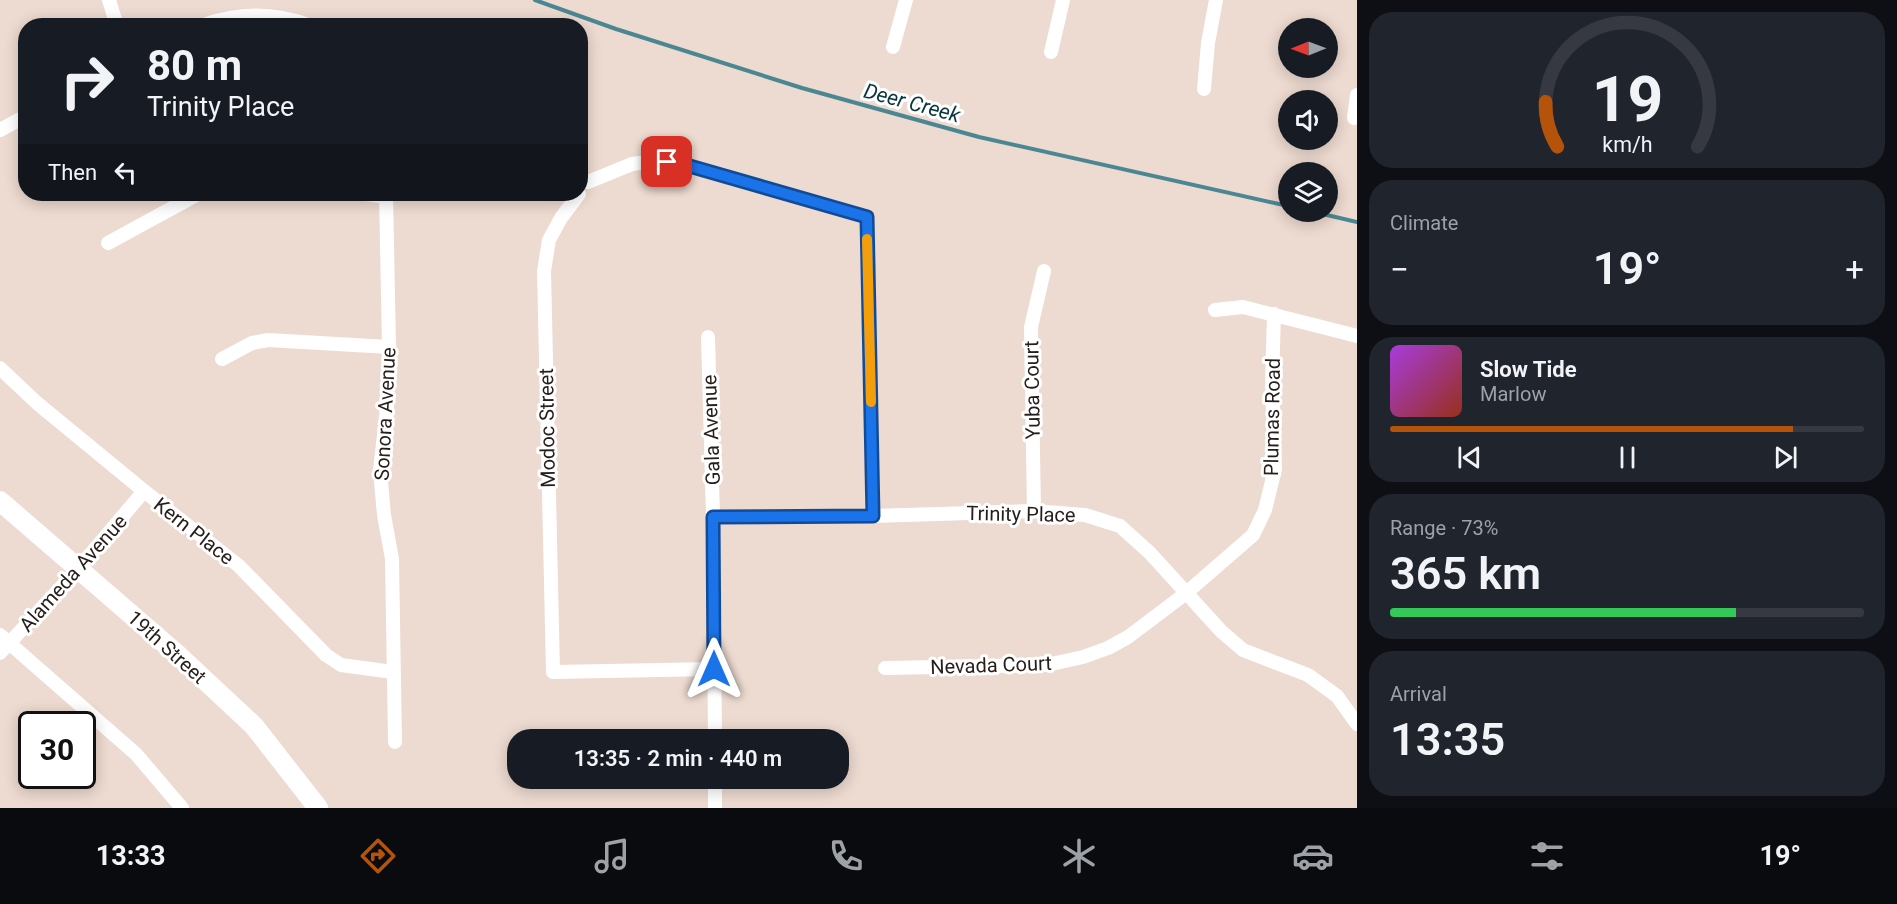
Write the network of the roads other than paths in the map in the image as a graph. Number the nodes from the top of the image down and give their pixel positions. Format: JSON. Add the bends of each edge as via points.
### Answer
{"nodes":[{"id":1,"x":109,"y":0,"type":"edge"},
{"id":2,"x":906,"y":0,"type":"edge"},
{"id":3,"x":1063,"y":0,"type":"edge"},
{"id":4,"x":1216,"y":0,"type":"edge"},
{"id":5,"x":115,"y":18,"type":"edge"},
{"id":6,"x":226,"y":18,"type":"edge"},
{"id":7,"x":288,"y":18,"type":"edge"},
{"id":8,"x":893,"y":47,"type":"dead end"},
{"id":9,"x":1051,"y":52,"type":"dead end"},
{"id":10,"x":1204,"y":89,"type":"dead end"},
{"id":11,"x":1357,"y":95,"type":"edge"},
{"id":12,"x":1354,"y":118,"type":"dead end"},
{"id":13,"x":18,"y":120,"type":"edge"},
{"id":14,"x":0,"y":129,"type":"edge"},
{"id":15,"x":588,"y":183,"type":"edge"},
{"id":16,"x":185,"y":201,"type":"edge"},
{"id":17,"x":387,"y":201,"type":"edge"},
{"id":18,"x":572,"y":201,"type":"edge"},
{"id":19,"x":108,"y":243,"type":"dead end"},
{"id":20,"x":1044,"y":271,"type":"dead end"},
{"id":21,"x":1215,"y":310,"type":"dead end"},
{"id":22,"x":1274,"y":314,"type":"junction"},
{"id":23,"x":1357,"y":336,"type":"edge"},
{"id":24,"x":708,"y":337,"type":"dead end"},
{"id":25,"x":389,"y":347,"type":"junction"},
{"id":26,"x":222,"y":358,"type":"dead end"},
{"id":27,"x":0,"y":368,"type":"edge"},
{"id":28,"x":144,"y":491,"type":"junction"},
{"id":29,"x":0,"y":501,"type":"edge"},
{"id":30,"x":1034,"y":511,"type":"junction"},
{"id":31,"x":873,"y":516,"type":"junction"},
{"id":32,"x":713,"y":517,"type":"junction"},
{"id":33,"x":78,"y":569,"type":"junction"},
{"id":34,"x":1185,"y":594,"type":"junction"},
{"id":35,"x":3,"y":644,"type":"edge"},
{"id":36,"x":885,"y":668,"type":"dead end"},
{"id":37,"x":714,"y":669,"type":"junction"},
{"id":38,"x":393,"y":672,"type":"junction"},
{"id":39,"x":1357,"y":724,"type":"edge"},
{"id":40,"x":715,"y":729,"type":"edge"},
{"id":41,"x":395,"y":742,"type":"dead end"},
{"id":42,"x":715,"y":789,"type":"edge"},
{"id":43,"x":178,"y":807,"type":"edge"},
{"id":44,"x":318,"y":808,"type":"edge"},
{"id":45,"x":716,"y":808,"type":"edge"}],
"edges":[{"from":1,"to":5,"type":"street"},
{"from":2,"to":8,"type":"street"},
{"from":3,"to":9,"type":"street"},
{"from":4,"to":10,"type":"street"},
{"from":6,"to":7,"type":"street"},
{"from":11,"to":12,"type":"street"},
{"from":13,"to":14,"type":"street"},
{"from":15,"to":31,"type":"street","via":[[633,164],[654,160],[679,163],[867,217]]},
{"from":16,"to":19,"type":"street"},
{"from":17,"to":25,"type":"street","name":"Sonora Avenue"},
{"from":18,"to":37,"type":"street","name":"Modoc Street","via":[[549,240],[544,271],[552,672]]},
{"from":20,"to":30,"type":"street","name":"Yuba Court","via":[[1030,327]]},
{"from":21,"to":22,"type":"street","via":[[1243,307]]},
{"from":22,"to":23,"type":"street"},
{"from":22,"to":34,"type":"street","name":"Plumas Road","via":[[1275,469],[1265,510],[1253,535]]},
{"from":24,"to":32,"type":"street","name":"Gala Avenue"},
{"from":25,"to":26,"type":"street","via":[[268,340],[252,343]]},
{"from":25,"to":38,"type":"street","name":"Sonora Avenue","via":[[380,470],[392,559]]},
{"from":27,"to":28,"type":"street","name":"Kern Place"},
{"from":28,"to":33,"type":"street","name":"Alameda Avenue"},
{"from":28,"to":38,"type":"street","name":"Kern Place","via":[[238,566],[326,656],[341,665]]},
{"from":29,"to":33,"type":"street","name":"19th Street"},
{"from":30,"to":31,"type":"street","name":"Trinity Place"},
{"from":30,"to":34,"type":"street","name":"Trinity Place","via":[[1085,515],[1120,526],[1150,553]]},
{"from":31,"to":32,"type":"street","name":"Trinity Place"},
{"from":32,"to":37,"type":"street","name":"Gala Avenue"},
{"from":33,"to":35,"type":"street","name":"Alameda Avenue"},
{"from":33,"to":44,"type":"street","name":"19th Street","via":[[254,726]]},
{"from":34,"to":36,"type":"street","name":"Nevada Court","via":[[1128,637],[1066,662]]},
{"from":34,"to":39,"type":"street","name":"Trinity Place","via":[[1243,650],[1308,675],[1337,696]]},
{"from":35,"to":43,"type":"street","via":[[136,754]]},
{"from":37,"to":40,"type":"street","name":"Gala Avenue"},
{"from":38,"to":41,"type":"street","name":"Sonora Avenue"},
{"from":42,"to":45,"type":"street"}]}
